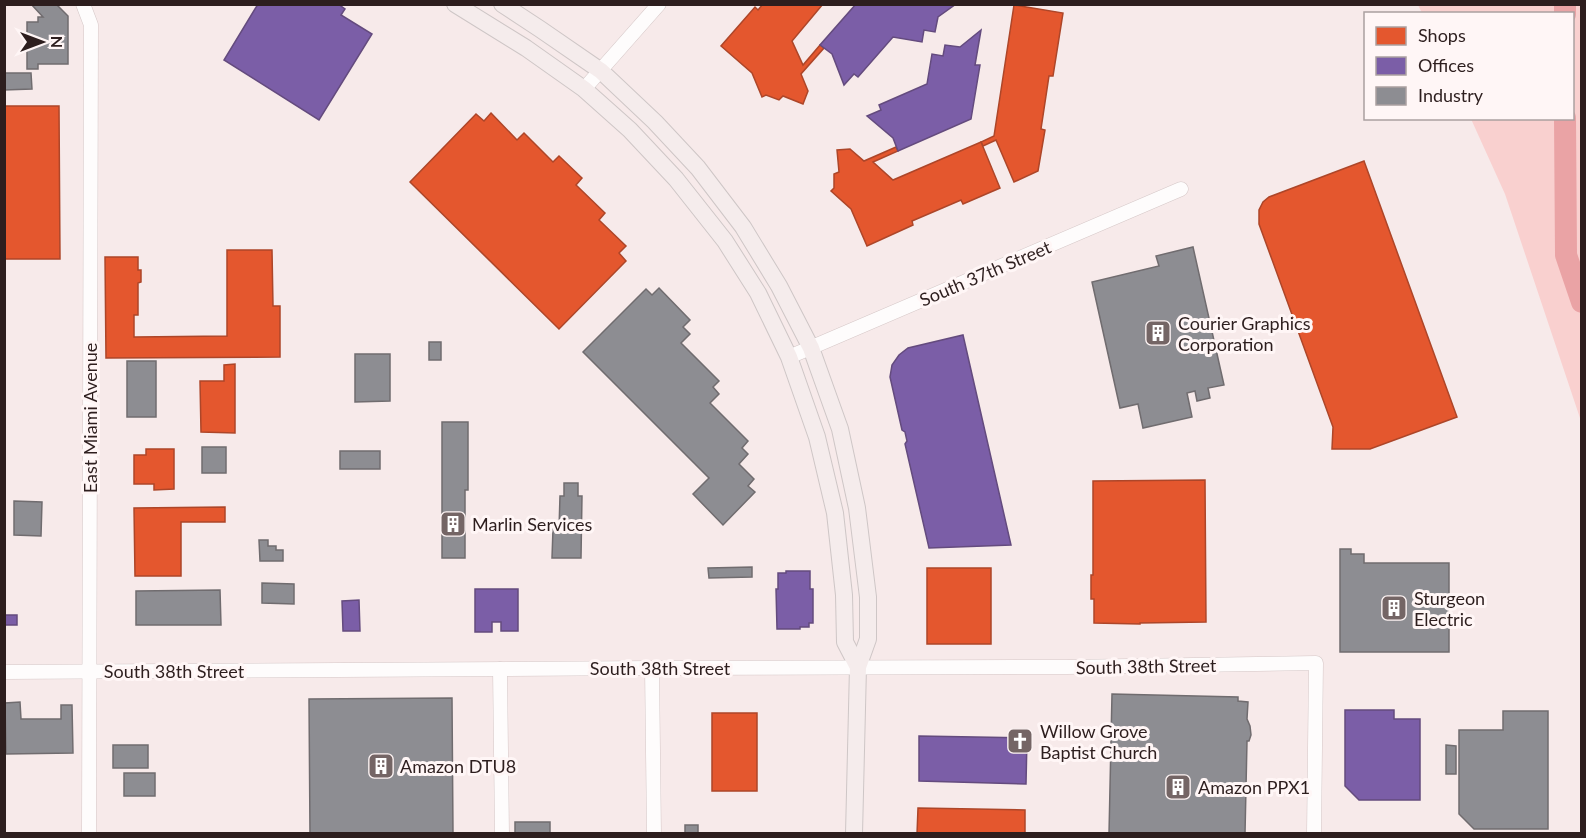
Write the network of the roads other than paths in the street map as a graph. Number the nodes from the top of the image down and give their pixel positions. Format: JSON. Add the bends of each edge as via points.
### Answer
{"nodes":[{"id":1,"x":83,"y":4,"type":"edge"},
{"id":2,"x":455,"y":4,"type":"edge"},
{"id":3,"x":502,"y":4,"type":"edge"},
{"id":4,"x":659,"y":4,"type":"edge"},
{"id":5,"x":601,"y":71,"type":"junction"},
{"id":6,"x":584,"y":89,"type":"junction"},
{"id":7,"x":1181,"y":189,"type":"dead end"},
{"id":8,"x":811,"y":348,"type":"junction"},
{"id":9,"x":789,"y":357,"type":"junction"},
{"id":10,"x":858,"y":667,"type":"junction"},
{"id":11,"x":652,"y":668,"type":"junction"},
{"id":12,"x":500,"y":669,"type":"junction"},
{"id":13,"x":90,"y":671,"type":"junction"},
{"id":14,"x":4,"y":672,"type":"edge"},
{"id":15,"x":89,"y":834,"type":"edge"},
{"id":16,"x":502,"y":834,"type":"edge"},
{"id":17,"x":654,"y":834,"type":"edge"},
{"id":18,"x":854,"y":834,"type":"edge"},
{"id":19,"x":1314,"y":834,"type":"edge"}],
"edges":[{"from":1,"to":13,"type":"street","name":"East Miami Avenue","via":[[91,25]]},
{"from":2,"to":6,"type":"main road"},
{"from":3,"to":5,"type":"main road"},
{"from":4,"to":5,"type":"street"},
{"from":5,"to":6,"type":"street"},
{"from":5,"to":8,"type":"main road","via":[[698,168],[749,237]]},
{"from":6,"to":9,"type":"main road","via":[[676,179],[725,241],[758,293]]},
{"from":7,"to":8,"type":"street","name":"South 37th Street"},
{"from":8,"to":9,"type":"street","name":"South 37th Street"},
{"from":8,"to":10,"type":"main road","via":[[840,429],[857,508],[868,597],[868,639]]},
{"from":9,"to":10,"type":"main road","via":[[817,436],[835,513],[844,595],[844,642]]},
{"from":10,"to":11,"type":"street","name":"South 38th Street"},
{"from":10,"to":18,"type":"main road"},
{"from":10,"to":19,"type":"street","name":"South 38th Street","via":[[1316,663]]},
{"from":11,"to":12,"type":"street","name":"South 38th Street"},
{"from":11,"to":17,"type":"street"},
{"from":12,"to":13,"type":"street","name":"South 38th Street"},
{"from":12,"to":16,"type":"street"},
{"from":13,"to":14,"type":"street","name":"South 38th Street"},
{"from":13,"to":15,"type":"street","name":"East Miami Avenue"}]}
